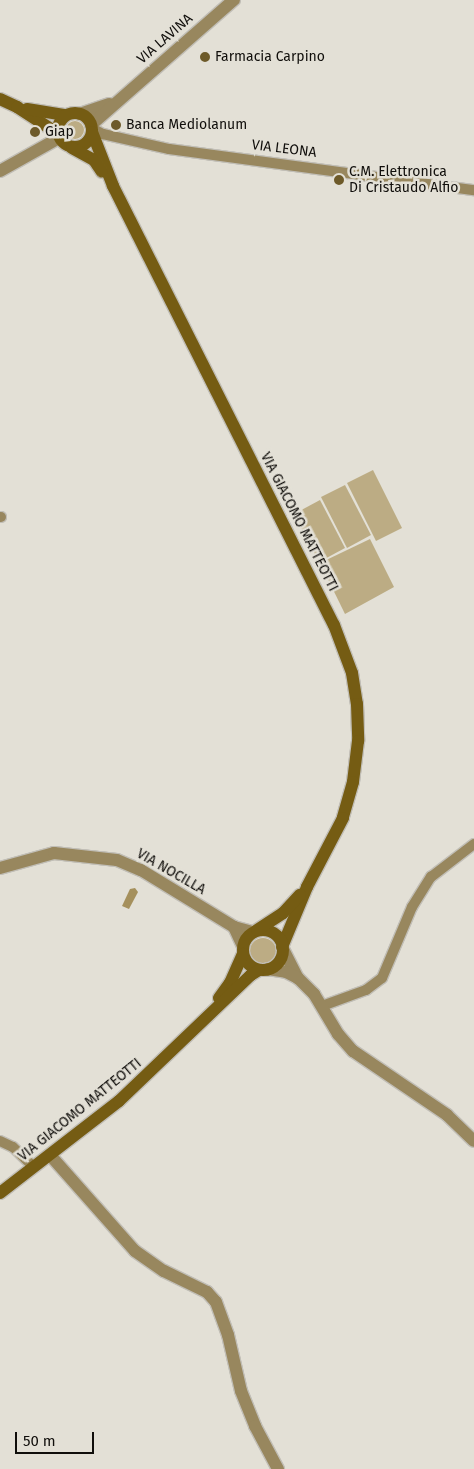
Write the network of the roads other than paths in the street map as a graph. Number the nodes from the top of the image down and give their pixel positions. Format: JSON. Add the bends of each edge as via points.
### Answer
{"nodes":[{"id":1,"x":234,"y":0,"type":"edge"},
{"id":2,"x":0,"y":99,"type":"edge"},
{"id":3,"x":116,"y":101,"type":"junction"},
{"id":4,"x":17,"y":106,"type":"junction"},
{"id":5,"x":80,"y":114,"type":"junction"},
{"id":6,"x":66,"y":115,"type":"junction"},
{"id":7,"x":92,"y":128,"type":"junction"},
{"id":8,"x":58,"y":136,"type":"junction"},
{"id":9,"x":72,"y":148,"type":"junction"},
{"id":10,"x":0,"y":171,"type":"edge"},
{"id":11,"x":113,"y":186,"type":"junction"},
{"id":12,"x":474,"y":190,"type":"edge"},
{"id":13,"x":474,"y":844,"type":"edge"},
{"id":14,"x":0,"y":868,"type":"edge"},
{"id":15,"x":307,"y":887,"type":"junction"},
{"id":16,"x":234,"y":928,"type":"junction"},
{"id":17,"x":256,"y":931,"type":"junction"},
{"id":18,"x":283,"y":948,"type":"junction"},
{"id":19,"x":243,"y":950,"type":"junction"},
{"id":20,"x":264,"y":970,"type":"junction"},
{"id":21,"x":298,"y":978,"type":"junction"},
{"id":22,"x":322,"y":1006,"type":"junction"},
{"id":23,"x":199,"y":1026,"type":"junction"},
{"id":24,"x":0,"y":1141,"type":"edge"},
{"id":25,"x":474,"y":1141,"type":"edge"},
{"id":26,"x":50,"y":1155,"type":"junction"},
{"id":27,"x":34,"y":1167,"type":"junction"},
{"id":28,"x":0,"y":1193,"type":"edge"},
{"id":29,"x":278,"y":1469,"type":"edge"}],
"edges":[{"from":1,"to":3,"type":"street","name":"VIA LAVINA"},
{"from":2,"to":4,"type":"main road"},
{"from":3,"to":5,"type":"street"},
{"from":3,"to":7,"type":"street","name":"VIA LAVINA"},
{"from":4,"to":6,"type":"main road"},
{"from":4,"to":8,"type":"main road"},
{"from":5,"to":6,"type":"main road"},
{"from":5,"to":7,"type":"main road","via":[[87,118]]},
{"from":6,"to":8,"type":"main road","via":[[60,121]]},
{"from":7,"to":9,"type":"main road","via":[[86,144]]},
{"from":7,"to":11,"type":"main road"},
{"from":7,"to":12,"type":"street","name":"VIA LEONA","via":[[103,134],[169,148]]},
{"from":8,"to":9,"type":"main road"},
{"from":8,"to":10,"type":"street"},
{"from":9,"to":11,"type":"main road","via":[[94,160]]},
{"from":11,"to":15,"type":"main road","name":"VIA GIACOMO MATTEOTTI","via":[[334,625],[352,673],[358,741],[353,782],[343,818]]},
{"from":13,"to":22,"type":"street","via":[[431,877],[412,907],[382,978],[366,990]]},
{"from":14,"to":16,"type":"street","name":"VIA NOCILLA","via":[[54,853],[117,860],[141,870]]},
{"from":15,"to":17,"type":"main road","via":[[283,913]]},
{"from":15,"to":18,"type":"main road"},
{"from":16,"to":17,"type":"street"},
{"from":16,"to":19,"type":"street"},
{"from":17,"to":18,"type":"main road","via":[[264,930],[276,935]]},
{"from":17,"to":19,"type":"main road","via":[[245,940]]},
{"from":18,"to":20,"type":"main road","via":[[277,964]]},
{"from":18,"to":21,"type":"street"},
{"from":19,"to":20,"type":"main road","via":[[252,967]]},
{"from":19,"to":23,"type":"main road","via":[[230,983]]},
{"from":20,"to":21,"type":"street","via":[[286,972]]},
{"from":20,"to":23,"type":"main road","via":[[251,975]]},
{"from":21,"to":22,"type":"street"},
{"from":22,"to":25,"type":"street","via":[[338,1034],[353,1051],[447,1115]]},
{"from":23,"to":26,"type":"main road","name":"VIA GIACOMO MATTEOTTI","via":[[119,1101]]},
{"from":24,"to":27,"type":"street","via":[[13,1147]]},
{"from":26,"to":27,"type":"main road","name":"VIA GIACOMO MATTEOTTI"},
{"from":26,"to":29,"type":"street","via":[[135,1251],[164,1271],[207,1292],[216,1302],[228,1335],[241,1391],[254,1426]]},
{"from":27,"to":28,"type":"main road","name":"VIA GIACOMO MATTEOTTI"}]}
